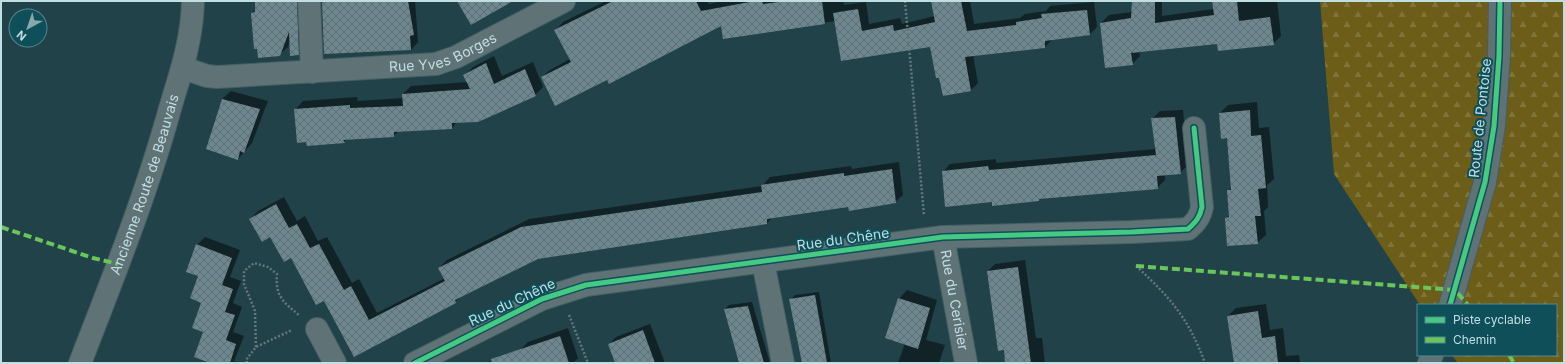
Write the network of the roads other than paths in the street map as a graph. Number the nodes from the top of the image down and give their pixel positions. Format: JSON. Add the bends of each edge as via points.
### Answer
{"nodes":[{"id":1,"x":193,"y":1,"type":"edge"},
{"id":2,"x":309,"y":1,"type":"edge"},
{"id":3,"x":564,"y":1,"type":"edge"},
{"id":4,"x":1500,"y":1,"type":"edge"},
{"id":5,"x":183,"y":68,"type":"junction"},
{"id":6,"x":312,"y":72,"type":"junction"},
{"id":7,"x":1194,"y":128,"type":"dead end"},
{"id":8,"x":935,"y":238,"type":"junction"},
{"id":9,"x":763,"y":262,"type":"junction"},
{"id":10,"x":1450,"y":304,"type":"edge"},
{"id":11,"x":310,"y":323,"type":"road end"},
{"id":12,"x":80,"y":363,"type":"edge"},
{"id":13,"x":335,"y":363,"type":"edge"},
{"id":14,"x":415,"y":363,"type":"edge"},
{"id":15,"x":783,"y":363,"type":"edge"},
{"id":16,"x":966,"y":363,"type":"edge"}],
"edges":[{"from":1,"to":5,"type":"street","name":"Ancienne Route de Beauvais","via":[[192,24]]},
{"from":2,"to":6,"type":"street"},
{"from":3,"to":6,"type":"street","name":"Rue Yves Borges","via":[[456,57],[436,64]]},
{"from":4,"to":10,"type":"street","name":"Route de Pontoise","via":[[1494,126],[1485,182]]},
{"from":5,"to":6,"type":"street","name":"Rue Yves Borges","via":[[217,77]]},
{"from":5,"to":12,"type":"street","name":"Ancienne Route de Beauvais","via":[[159,147]]},
{"from":7,"to":8,"type":"street","name":"Rue du Chêne","via":[[1202,207],[1200,216],[1188,228]]},
{"from":8,"to":9,"type":"street","name":"Rue du Chêne"},
{"from":8,"to":16,"type":"street","name":"Rue du Cerisier"},
{"from":9,"to":14,"type":"street","name":"Rue du Chêne","via":[[586,286],[560,292],[516,311]]},
{"from":9,"to":15,"type":"street"},
{"from":11,"to":13,"type":"street"}]}
